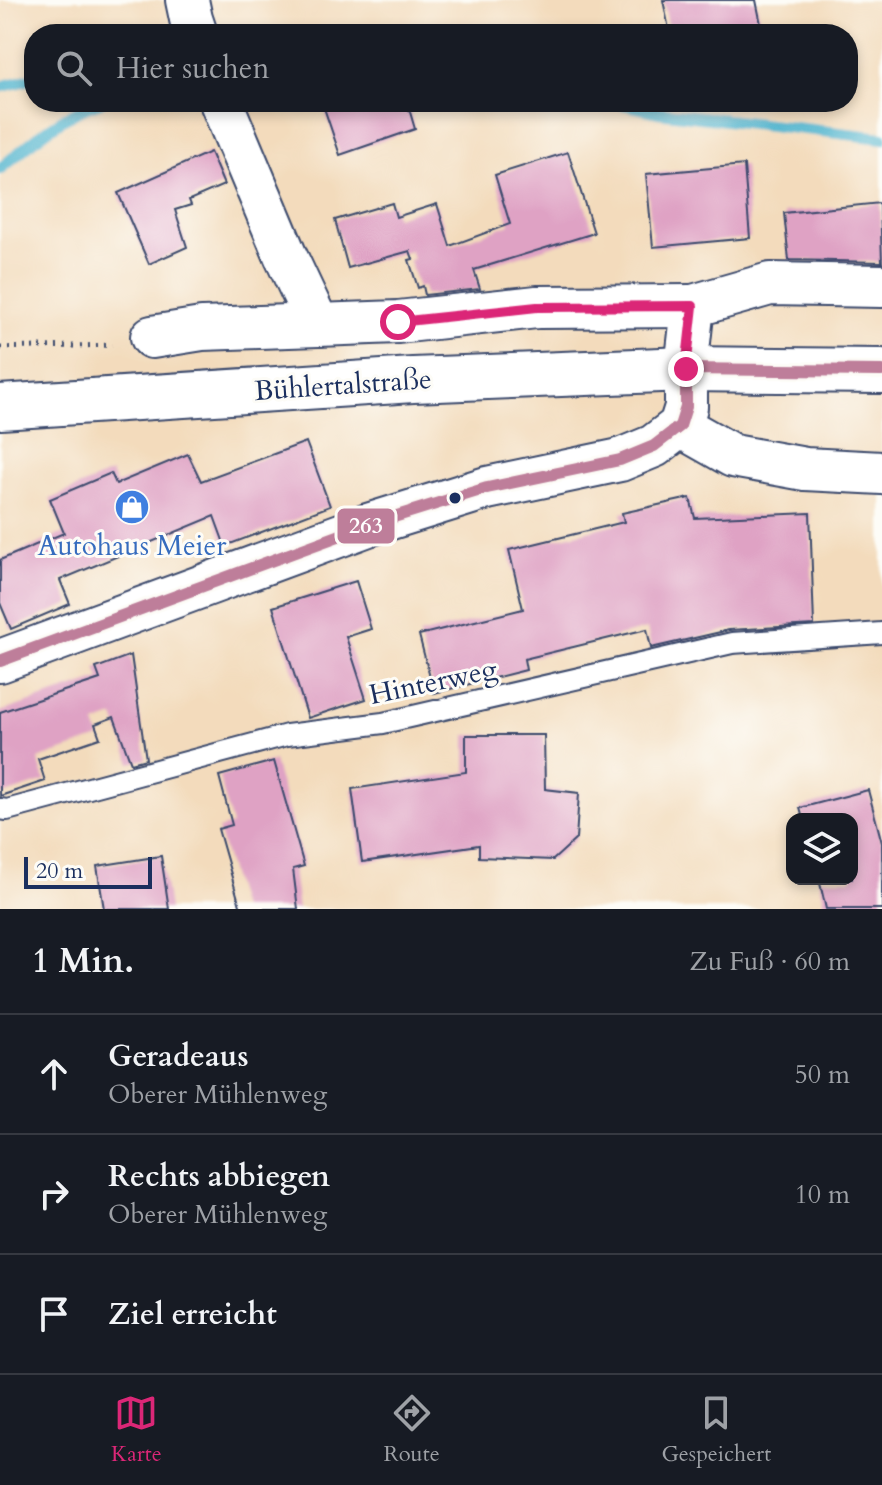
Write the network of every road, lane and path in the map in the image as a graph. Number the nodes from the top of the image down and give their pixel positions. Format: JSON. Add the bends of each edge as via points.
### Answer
{"nodes":[{"id":1,"x":225,"y":112,"type":"edge"},
{"id":2,"x":882,"y":286,"type":"edge"},
{"id":3,"x":693,"y":306,"type":"junction"},
{"id":4,"x":318,"y":325,"type":"junction"},
{"id":5,"x":152,"y":337,"type":"joint"},
{"id":6,"x":0,"y":348,"type":"edge"},
{"id":7,"x":686,"y":369,"type":"junction"},
{"id":8,"x":882,"y":371,"type":"edge"},
{"id":9,"x":0,"y":407,"type":"edge"},
{"id":10,"x":680,"y":426,"type":"junction"},
{"id":11,"x":882,"y":473,"type":"edge"},
{"id":12,"x":882,"y":633,"type":"edge"},
{"id":13,"x":0,"y":661,"type":"edge"},
{"id":14,"x":0,"y":809,"type":"edge"}],
"edges":[{"from":1,"to":4,"type":"street"},
{"from":2,"to":3,"type":"street","via":[[770,284]]},
{"from":3,"to":4,"type":"street","via":[[537,307]]},
{"from":3,"to":7,"type":"street"},
{"from":4,"to":5,"type":"street","via":[[202,329]]},
{"from":5,"to":6,"type":"path","via":[[118,345]]},
{"from":7,"to":8,"type":"main road","name":"Bühlertalstraße"},
{"from":7,"to":9,"type":"main road","name":"Bühlertalstraße","via":[[413,380]]},
{"from":7,"to":10,"type":"street"},
{"from":10,"to":11,"type":"street","via":[[733,456],[805,469]]},
{"from":10,"to":13,"type":"street","via":[[654,446],[620,460],[487,488],[368,525]]},
{"from":12,"to":14,"type":"lane","name":"Hinterweg","via":[[732,643],[383,723],[287,735]]}]}
